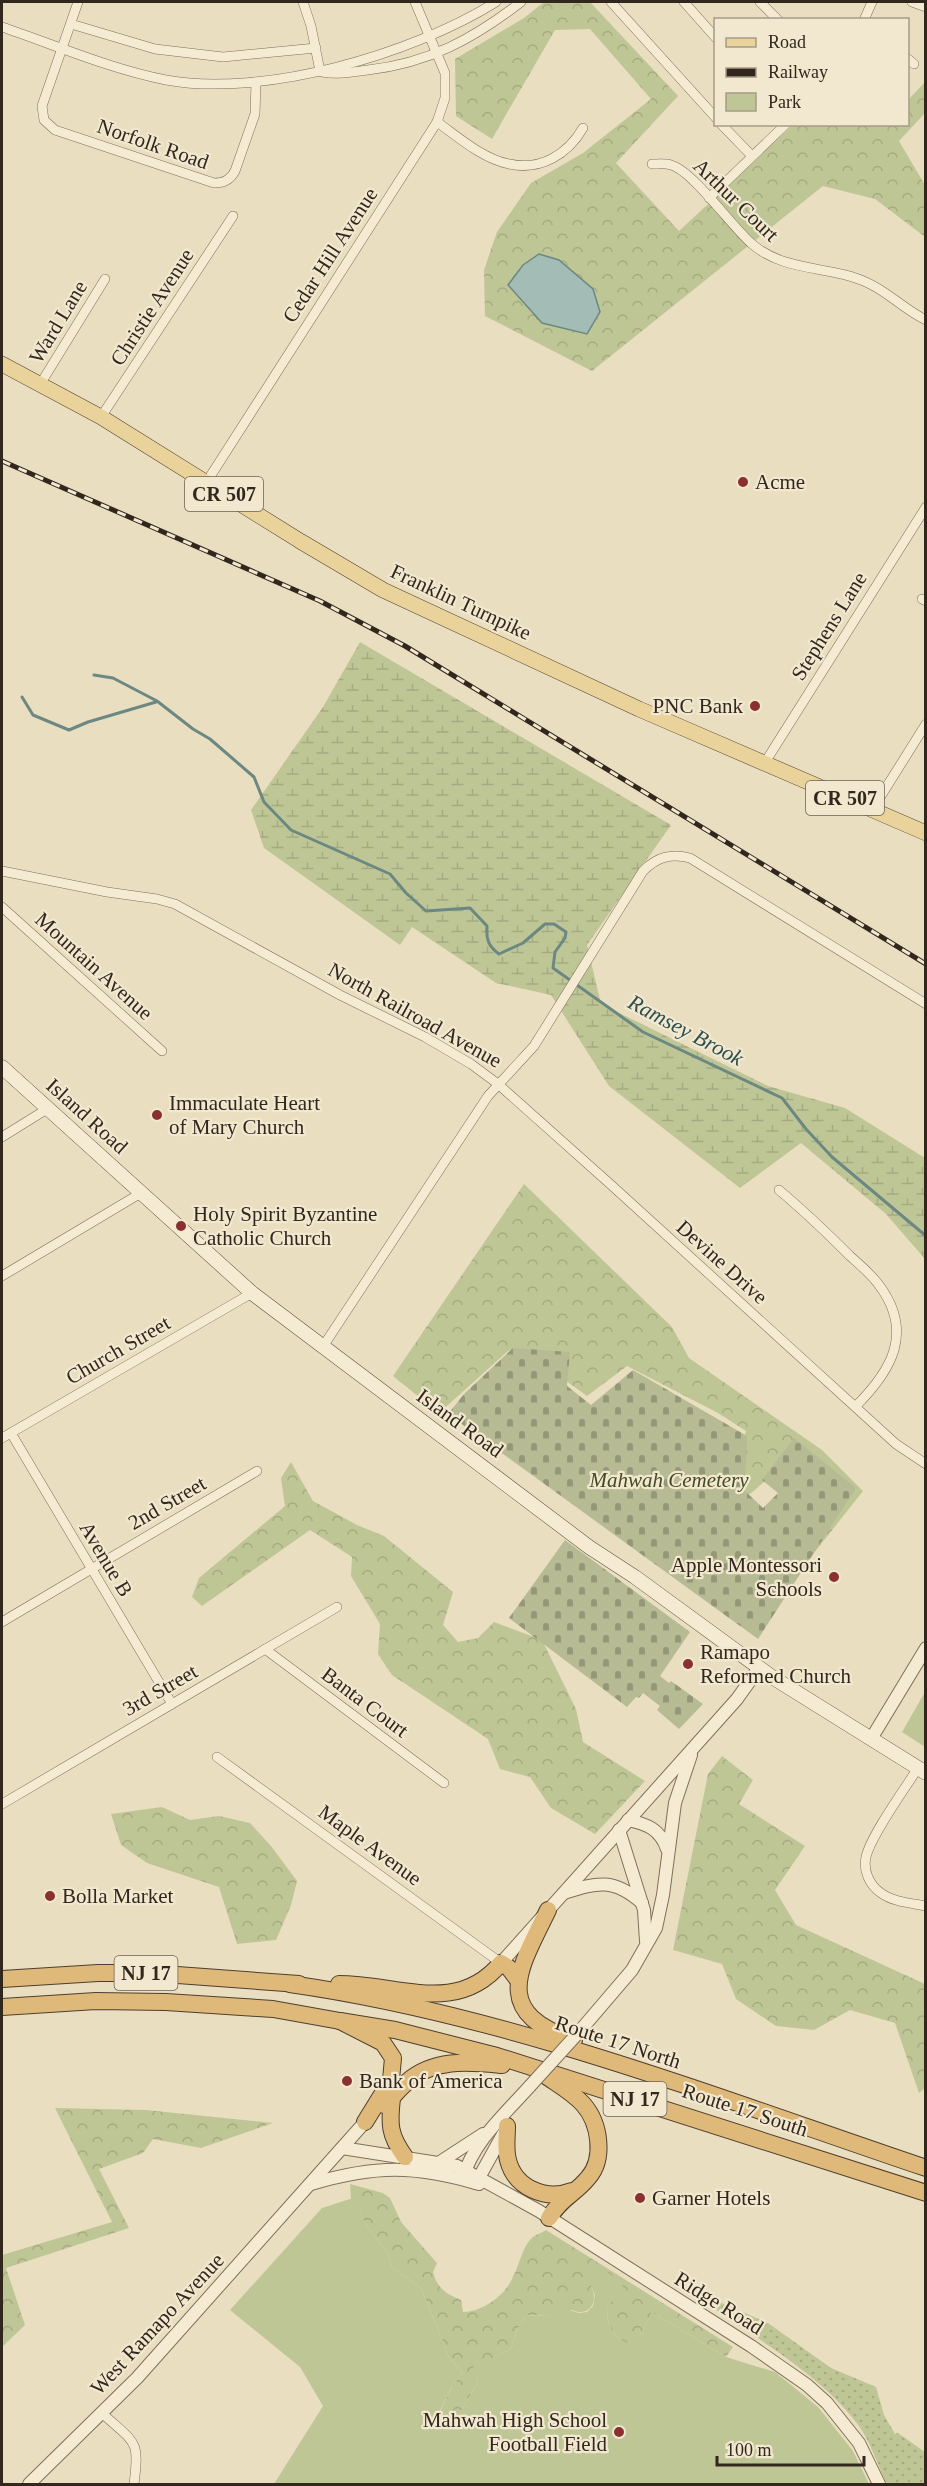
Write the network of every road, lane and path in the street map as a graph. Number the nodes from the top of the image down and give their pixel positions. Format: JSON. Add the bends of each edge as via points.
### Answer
{"nodes":[{"id":1,"x":78,"y":2,"type":"edge"},
{"id":2,"x":303,"y":2,"type":"edge"},
{"id":3,"x":415,"y":2,"type":"edge"},
{"id":4,"x":496,"y":2,"type":"edge"},
{"id":5,"x":521,"y":2,"type":"edge"},
{"id":6,"x":611,"y":2,"type":"edge"},
{"id":7,"x":684,"y":2,"type":"edge"},
{"id":8,"x":760,"y":2,"type":"edge"},
{"id":9,"x":872,"y":2,"type":"edge"},
{"id":10,"x":912,"y":2,"type":"edge"},
{"id":11,"x":926,"y":7,"type":"edge"},
{"id":12,"x":776,"y":18,"type":"edge"},
{"id":13,"x":865,"y":18,"type":"edge"},
{"id":14,"x":71,"y":24,"type":"junction"},
{"id":15,"x":2,"y":27,"type":"edge"},
{"id":16,"x":430,"y":36,"type":"junction"},
{"id":17,"x":714,"y":36,"type":"edge"},
{"id":18,"x":63,"y":48,"type":"junction"},
{"id":19,"x":316,"y":48,"type":"junction"},
{"id":20,"x":437,"y":53,"type":"junction"},
{"id":21,"x":320,"y":71,"type":"junction"},
{"id":22,"x":256,"y":82,"type":"junction"},
{"id":23,"x":714,"y":116,"type":"edge"},
{"id":24,"x":437,"y":122,"type":"junction"},
{"id":25,"x":724,"y":126,"type":"edge"},
{"id":26,"x":784,"y":126,"type":"edge"},
{"id":27,"x":583,"y":128,"type":"dead end"},
{"id":28,"x":752,"y":156,"type":"junction"},
{"id":29,"x":652,"y":164,"type":"dead end"},
{"id":30,"x":709,"y":198,"type":"junction"},
{"id":31,"x":233,"y":216,"type":"dead end"},
{"id":32,"x":105,"y":279,"type":"dead end"},
{"id":33,"x":926,"y":320,"type":"edge"},
{"id":34,"x":2,"y":364,"type":"edge"},
{"id":35,"x":42,"y":384,"type":"junction"},
{"id":36,"x":101,"y":417,"type":"junction"},
{"id":37,"x":206,"y":483,"type":"junction"},
{"id":38,"x":926,"y":507,"type":"edge"},
{"id":39,"x":926,"y":724,"type":"edge"},
{"id":40,"x":764,"y":764,"type":"junction"},
{"id":41,"x":872,"y":810,"type":"junction"},
{"id":42,"x":926,"y":833,"type":"edge"},
{"id":43,"x":2,"y":871,"type":"edge"},
{"id":44,"x":2,"y":907,"type":"edge"},
{"id":45,"x":926,"y":1004,"type":"edge"},
{"id":46,"x":162,"y":1051,"type":"dead end"},
{"id":47,"x":2,"y":1067,"type":"edge"},
{"id":48,"x":498,"y":1084,"type":"junction"},
{"id":49,"x":47,"y":1109,"type":"junction"},
{"id":50,"x":2,"y":1137,"type":"edge"},
{"id":51,"x":779,"y":1190,"type":"dead end"},
{"id":52,"x":141,"y":1193,"type":"junction"},
{"id":53,"x":2,"y":1276,"type":"edge"},
{"id":54,"x":252,"y":1293,"type":"junction"},
{"id":55,"x":322,"y":1348,"type":"junction"},
{"id":56,"x":856,"y":1406,"type":"junction"},
{"id":57,"x":10,"y":1433,"type":"junction"},
{"id":58,"x":2,"y":1438,"type":"edge"},
{"id":59,"x":926,"y":1464,"type":"edge"},
{"id":60,"x":257,"y":1471,"type":"dead end"},
{"id":61,"x":91,"y":1568,"type":"junction"},
{"id":62,"x":337,"y":1607,"type":"dead end"},
{"id":63,"x":2,"y":1622,"type":"edge"},
{"id":64,"x":926,"y":1648,"type":"edge"},
{"id":65,"x":265,"y":1649,"type":"junction"},
{"id":66,"x":759,"y":1668,"type":"junction"},
{"id":67,"x":172,"y":1704,"type":"junction"},
{"id":68,"x":871,"y":1739,"type":"junction"},
{"id":69,"x":695,"y":1746,"type":"junction"},
{"id":70,"x":217,"y":1756,"type":"dead end"},
{"id":71,"x":922,"y":1771,"type":"edge"},
{"id":72,"x":444,"y":1783,"type":"dead end"},
{"id":73,"x":2,"y":1804,"type":"edge"},
{"id":74,"x":628,"y":1820,"type":"junction"},
{"id":75,"x":619,"y":1830,"type":"junction"},
{"id":76,"x":667,"y":1850,"type":"junction"},
{"id":77,"x":563,"y":1893,"type":"junction"},
{"id":78,"x":642,"y":1903,"type":"junction"},
{"id":79,"x":926,"y":1906,"type":"edge"},
{"id":80,"x":548,"y":1910,"type":"junction"},
{"id":81,"x":646,"y":1945,"type":"junction"},
{"id":82,"x":501,"y":1963,"type":"junction"},
{"id":83,"x":2,"y":1979,"type":"edge"},
{"id":84,"x":518,"y":1980,"type":"junction"},
{"id":85,"x":290,"y":1984,"type":"junction"},
{"id":86,"x":2,"y":2007,"type":"edge"},
{"id":87,"x":340,"y":2021,"type":"junction"},
{"id":88,"x":536,"y":2068,"type":"junction"},
{"id":89,"x":673,"y":2083,"type":"junction"},
{"id":90,"x":392,"y":2098,"type":"junction"},
{"id":91,"x":506,"y":2120,"type":"junction"},
{"id":92,"x":365,"y":2122,"type":"junction"},
{"id":93,"x":342,"y":2148,"type":"junction"},
{"id":94,"x":405,"y":2157,"type":"junction"},
{"id":95,"x":441,"y":2162,"type":"junction"},
{"id":96,"x":926,"y":2168,"type":"edge"},
{"id":97,"x":464,"y":2175,"type":"junction"},
{"id":98,"x":477,"y":2180,"type":"junction"},
{"id":99,"x":309,"y":2185,"type":"junction"},
{"id":100,"x":573,"y":2190,"type":"junction"},
{"id":101,"x":926,"y":2193,"type":"edge"},
{"id":102,"x":549,"y":2218,"type":"junction"},
{"id":103,"x":102,"y":2413,"type":"junction"},
{"id":104,"x":29,"y":2484,"type":"edge"},
{"id":105,"x":134,"y":2484,"type":"edge"},
{"id":106,"x":879,"y":2484,"type":"edge"}],
"edges":[{"from":1,"to":14,"type":"street"},
{"from":2,"to":19,"type":"street"},
{"from":3,"to":16,"type":"street","name":"Cedar Hill Avenue"},
{"from":4,"to":16,"type":"street"},
{"from":5,"to":20,"type":"street","via":[[469,38]]},
{"from":6,"to":23,"type":"street"},
{"from":7,"to":17,"type":"street"},
{"from":8,"to":12,"type":"street"},
{"from":9,"to":13,"type":"street"},
{"from":10,"to":11,"type":"street"},
{"from":14,"to":18,"type":"street"},
{"from":14,"to":19,"type":"street","via":[[154,49],[223,57]]},
{"from":15,"to":18,"type":"street"},
{"from":16,"to":20,"type":"street","name":"Cedar Hill Avenue"},
{"from":16,"to":21,"type":"street"},
{"from":18,"to":22,"type":"street","via":[[166,80]]},
{"from":18,"to":22,"type":"street","name":"Norfolk Road","via":[[42,106],[48,126],[214,183],[226,181],[235,171],[255,114]]},
{"from":19,"to":21,"type":"street"},
{"from":20,"to":21,"type":"street","via":[[424,60],[382,69],[332,74]]},
{"from":20,"to":24,"type":"street","name":"Cedar Hill Avenue","via":[[445,73],[445,98]]},
{"from":21,"to":22,"type":"street"},
{"from":24,"to":27,"type":"street","via":[[476,149],[509,164],[552,160],[575,142]]},
{"from":24,"to":37,"type":"street","name":"Cedar Hill Avenue"},
{"from":25,"to":28,"type":"street"},
{"from":26,"to":28,"type":"street"},
{"from":28,"to":30,"type":"street"},
{"from":29,"to":30,"type":"street","name":"Arthur Court","via":[[683,171]]},
{"from":30,"to":33,"type":"street","name":"Arthur Court","via":[[768,256],[869,283]]},
{"from":31,"to":36,"type":"street","name":"Christie Avenue"},
{"from":32,"to":35,"type":"street","name":"Ward Lane"},
{"from":34,"to":35,"type":"main road","name":"Franklin Turnpike","number":"CR 507"},
{"from":35,"to":36,"type":"main road","name":"Franklin Turnpike","number":"CR 507"},
{"from":36,"to":37,"type":"main road","name":"Franklin Turnpike","number":"CR 507"},
{"from":37,"to":40,"type":"main road","name":"Franklin Turnpike","number":"CR 507","via":[[383,590]]},
{"from":38,"to":40,"type":"street","name":"Stephens Lane"},
{"from":39,"to":41,"type":"street"},
{"from":40,"to":41,"type":"main road","name":"Franklin Turnpike","number":"CR 507"},
{"from":41,"to":42,"type":"main road","name":"Franklin Turnpike","number":"CR 507"},
{"from":43,"to":48,"type":"street","name":"North Railroad Avenue","via":[[175,904],[449,1050]]},
{"from":44,"to":46,"type":"street","name":"Mountain Avenue"},
{"from":45,"to":48,"type":"street","name":"North Railroad Avenue","via":[[690,858],[679,855],[659,859],[644,871],[534,1046]]},
{"from":47,"to":49,"type":"main road","name":"Island Road"},
{"from":48,"to":55,"type":"street"},
{"from":48,"to":56,"type":"street","name":"Devine Drive"},
{"from":49,"to":50,"type":"street"},
{"from":49,"to":52,"type":"main road","name":"Island Road"},
{"from":51,"to":56,"type":"street","via":[[876,1281],[892,1308],[896,1333],[892,1359],[877,1385]]},
{"from":52,"to":53,"type":"street"},
{"from":52,"to":54,"type":"main road","name":"Island Road"},
{"from":54,"to":55,"type":"main road","name":"Island Road"},
{"from":54,"to":57,"type":"street","name":"Church Street"},
{"from":55,"to":66,"type":"main road","name":"Island Road"},
{"from":56,"to":59,"type":"street","name":"Devine Drive","via":[[896,1444]]},
{"from":57,"to":58,"type":"street","name":"Church Street"},
{"from":57,"to":61,"type":"street","name":"Avenue B"},
{"from":60,"to":61,"type":"street","name":"2nd Street"},
{"from":61,"to":63,"type":"street","name":"2nd Street"},
{"from":61,"to":67,"type":"street","name":"Avenue B"},
{"from":62,"to":65,"type":"street","name":"3rd Street"},
{"from":64,"to":68,"type":"street"},
{"from":65,"to":67,"type":"street","name":"3rd Street"},
{"from":65,"to":72,"type":"street","name":"Banta Court"},
{"from":66,"to":68,"type":"main road","name":"Island Road"},
{"from":66,"to":69,"type":"street"},
{"from":67,"to":73,"type":"street","name":"3rd Street"},
{"from":68,"to":71,"type":"main road","name":"Island Road"},
{"from":69,"to":74,"type":"street"},
{"from":69,"to":76,"type":"street","via":[[677,1792]]},
{"from":70,"to":82,"type":"street","name":"Maple Avenue"},
{"from":71,"to":79,"type":"street","via":[[868,1850],[866,1870],[880,1893]]},
{"from":74,"to":75,"type":"street"},
{"from":74,"to":76,"type":"street","via":[[654,1828]]},
{"from":75,"to":77,"type":"street"},
{"from":75,"to":78,"type":"street"},
{"from":76,"to":81,"type":"street","via":[[659,1917]]},
{"from":77,"to":78,"type":"street","via":[[603,1883],[621,1888]]},
{"from":77,"to":80,"type":"street"},
{"from":78,"to":81,"type":"street"},
{"from":80,"to":82,"type":"street"},
{"from":80,"to":84,"type":"highway"},
{"from":81,"to":91,"type":"street","bridge":true,"via":[[632,1970],[530,2086]]},
{"from":82,"to":84,"type":"highway"},
{"from":82,"to":85,"type":"highway","via":[[477,1985],[453,1992],[407,1992],[365,1984]]},
{"from":83,"to":85,"type":"highway","number":"NJ 17","via":[[150,1973]]},
{"from":84,"to":89,"type":"highway","via":[[524,2006],[542,2026],[605,2050]]},
{"from":85,"to":89,"type":"highway","name":"Route 17 North","number":"NJ 17","via":[[437,2011]]},
{"from":86,"to":87,"type":"highway","number":"NJ 17","via":[[96,2001],[166,2002],[273,2009]]},
{"from":87,"to":88,"type":"highway","name":"Route 17 South","number":"NJ 17","via":[[429,2037]]},
{"from":87,"to":92,"type":"highway","via":[[383,2043],[393,2058],[391,2080]]},
{"from":88,"to":90,"type":"highway","via":[[443,2064],[415,2076]]},
{"from":88,"to":100,"type":"highway","via":[[583,2104],[596,2130],[596,2166]]},
{"from":88,"to":101,"type":"highway","name":"Route 17 South","number":"NJ 17"},
{"from":89,"to":96,"type":"highway","name":"Route 17 North","number":"NJ 17"},
{"from":90,"to":92,"type":"highway"},
{"from":90,"to":94,"type":"highway","via":[[390,2131]]},
{"from":91,"to":95,"type":"street"},
{"from":91,"to":97,"type":"street","via":[[474,2152]]},
{"from":91,"to":98,"type":"street"},
{"from":91,"to":100,"type":"highway","via":[[508,2160],[520,2181],[548,2194]]},
{"from":92,"to":93,"type":"street","name":"West Ramapo Avenue"},
{"from":93,"to":94,"type":"street"},
{"from":93,"to":99,"type":"street","name":"West Ramapo Avenue"},
{"from":94,"to":95,"type":"street"},
{"from":95,"to":97,"type":"street"},
{"from":97,"to":98,"type":"street"},
{"from":97,"to":99,"type":"street","via":[[418,2170],[363,2171]]},
{"from":98,"to":102,"type":"street","name":"Ridge Road"},
{"from":99,"to":103,"type":"street","name":"West Ramapo Avenue"},
{"from":100,"to":102,"type":"highway"},
{"from":102,"to":106,"type":"street","name":"Ridge Road","via":[[807,2385],[859,2443]]},
{"from":103,"to":104,"type":"street","name":"West Ramapo Avenue"},
{"from":103,"to":105,"type":"street","via":[[135,2444],[138,2456]]}]}
